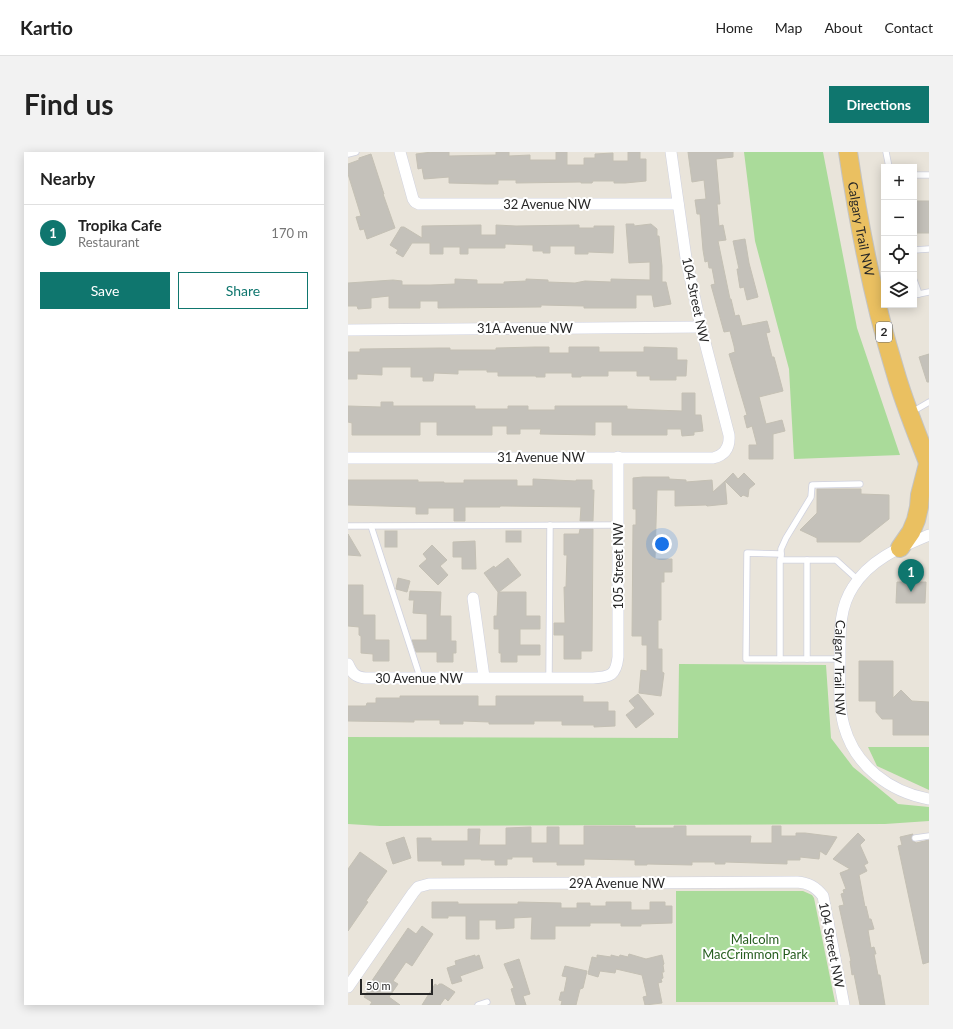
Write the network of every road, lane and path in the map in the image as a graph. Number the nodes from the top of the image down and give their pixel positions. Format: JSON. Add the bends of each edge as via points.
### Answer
{"nodes":[{"id":1,"x":356,"y":152,"type":"edge"},
{"id":2,"x":400,"y":152,"type":"edge"},
{"id":3,"x":671,"y":152,"type":"edge"},
{"id":4,"x":848,"y":152,"type":"edge"},
{"id":5,"x":886,"y":152,"type":"edge"},
{"id":6,"x":348,"y":154,"type":"edge"},
{"id":7,"x":888,"y":164,"type":"edge"},
{"id":8,"x":917,"y":175,"type":"edge"},
{"id":9,"x":929,"y":175,"type":"edge"},
{"id":10,"x":678,"y":204,"type":"junction"},
{"id":11,"x":929,"y":249,"type":"edge"},
{"id":12,"x":917,"y":250,"type":"edge"},
{"id":13,"x":929,"y":292,"type":"edge"},
{"id":14,"x":917,"y":294,"type":"edge"},
{"id":15,"x":880,"y":302,"type":"edge"},
{"id":16,"x":701,"y":327,"type":"junction"},
{"id":17,"x":348,"y":330,"type":"edge"},
{"id":18,"x":929,"y":402,"type":"edge"},
{"id":19,"x":910,"y":413,"type":"junction"},
{"id":20,"x":728,"y":445,"type":"joint"},
{"id":21,"x":618,"y":457,"type":"junction"},
{"id":22,"x":348,"y":458,"type":"edge"},
{"id":23,"x":929,"y":465,"type":"edge"},
{"id":24,"x":860,"y":484,"type":"dead end"},
{"id":25,"x":618,"y":524,"type":"junction"},
{"id":26,"x":550,"y":525,"type":"junction"},
{"id":27,"x":348,"y":526,"type":"edge"},
{"id":28,"x":371,"y":526,"type":"junction"},
{"id":29,"x":929,"y":535,"type":"edge"},
{"id":30,"x":900,"y":548,"type":"junction"},
{"id":31,"x":781,"y":557,"type":"junction"},
{"id":32,"x":807,"y":560,"type":"junction"},
{"id":33,"x":858,"y":580,"type":"junction"},
{"id":34,"x":473,"y":598,"type":"dead end"},
{"id":35,"x":780,"y":659,"type":"junction"},
{"id":36,"x":807,"y":659,"type":"junction"},
{"id":37,"x":840,"y":659,"type":"junction"},
{"id":38,"x":348,"y":664,"type":"edge"},
{"id":39,"x":613,"y":674,"type":"joint"},
{"id":40,"x":420,"y":677,"type":"junction"},
{"id":41,"x":484,"y":677,"type":"junction"},
{"id":42,"x":549,"y":677,"type":"junction"},
{"id":43,"x":929,"y":799,"type":"edge"},
{"id":44,"x":929,"y":836,"type":"edge"},
{"id":45,"x":915,"y":838,"type":"dead end"},
{"id":46,"x":816,"y":887,"type":"joint"},
{"id":47,"x":348,"y":987,"type":"edge"},
{"id":48,"x":487,"y":1002,"type":"dead end"},
{"id":49,"x":478,"y":1005,"type":"edge"},
{"id":50,"x":844,"y":1005,"type":"edge"}],
"edges":[{"from":1,"to":6,"type":"lane"},
{"from":2,"to":10,"type":"street","name":"32 Avenue NW","via":[[413,199],[417,203]]},
{"from":3,"to":10,"type":"street","name":"104 Street NW"},
{"from":4,"to":15,"type":"highway","name":"Calgary Trail NW","number":"2","via":[[854,194]]},
{"from":5,"to":7,"type":"lane"},
{"from":8,"to":9,"type":"lane"},
{"from":10,"to":16,"type":"street","name":"104 Street NW","via":[[686,258]]},
{"from":11,"to":12,"type":"lane"},
{"from":13,"to":14,"type":"lane"},
{"from":15,"to":19,"type":"highway","name":"Calgary Trail NW","number":"2","via":[[895,372]]},
{"from":16,"to":17,"type":"street","name":"31A Avenue NW"},
{"from":16,"to":20,"type":"street","name":"104 Street NW","via":[[729,435]]},
{"from":18,"to":19,"type":"lane"},
{"from":19,"to":23,"type":"highway","name":"Calgary Trail NW","number":"2"},
{"from":20,"to":21,"type":"street","name":"31 Avenue NW","via":[[722,454],[713,458]]},
{"from":21,"to":22,"type":"street","name":"31 Avenue NW"},
{"from":21,"to":25,"type":"street","name":"105 Street NW"},
{"from":23,"to":30,"type":"highway","via":[[916,520]]},
{"from":24,"to":31,"type":"lane","via":[[812,485],[811,496],[786,538]]},
{"from":25,"to":26,"type":"lane"},
{"from":25,"to":39,"type":"street","name":"105 Street NW","via":[[618,657]]},
{"from":26,"to":28,"type":"lane"},
{"from":26,"to":42,"type":"lane"},
{"from":27,"to":28,"type":"lane"},
{"from":28,"to":40,"type":"lane"},
{"from":29,"to":30,"type":"street","name":"Calgary Trail NW"},
{"from":30,"to":33,"type":"street","name":"Calgary Trail NW","via":[[870,566]]},
{"from":31,"to":32,"type":"lane"},
{"from":31,"to":35,"type":"lane"},
{"from":31,"to":35,"type":"lane","via":[[747,553],[746,659]]},
{"from":32,"to":33,"type":"lane","via":[[836,560]]},
{"from":32,"to":36,"type":"lane"},
{"from":33,"to":37,"type":"street","name":"Calgary Trail NW","via":[[844,606]]},
{"from":34,"to":41,"type":"street"},
{"from":35,"to":36,"type":"lane"},
{"from":36,"to":37,"type":"lane"},
{"from":37,"to":43,"type":"street","name":"Calgary Trail NW","via":[[842,716],[847,736],[858,756],[873,773],[890,784],[900,790]]},
{"from":38,"to":40,"type":"street","name":"30 Avenue NW","via":[[354,675],[365,678]]},
{"from":39,"to":42,"type":"street","name":"30 Avenue NW","via":[[600,677]]},
{"from":40,"to":41,"type":"street","name":"30 Avenue NW"},
{"from":41,"to":42,"type":"street","name":"30 Avenue NW"},
{"from":44,"to":45,"type":"lane"},
{"from":46,"to":47,"type":"street","name":"29A Avenue NW","via":[[804,883],[757,882],[435,883],[418,887]]},
{"from":46,"to":50,"type":"street","name":"104 Street NW","via":[[824,900]]},
{"from":48,"to":49,"type":"lane"}]}
